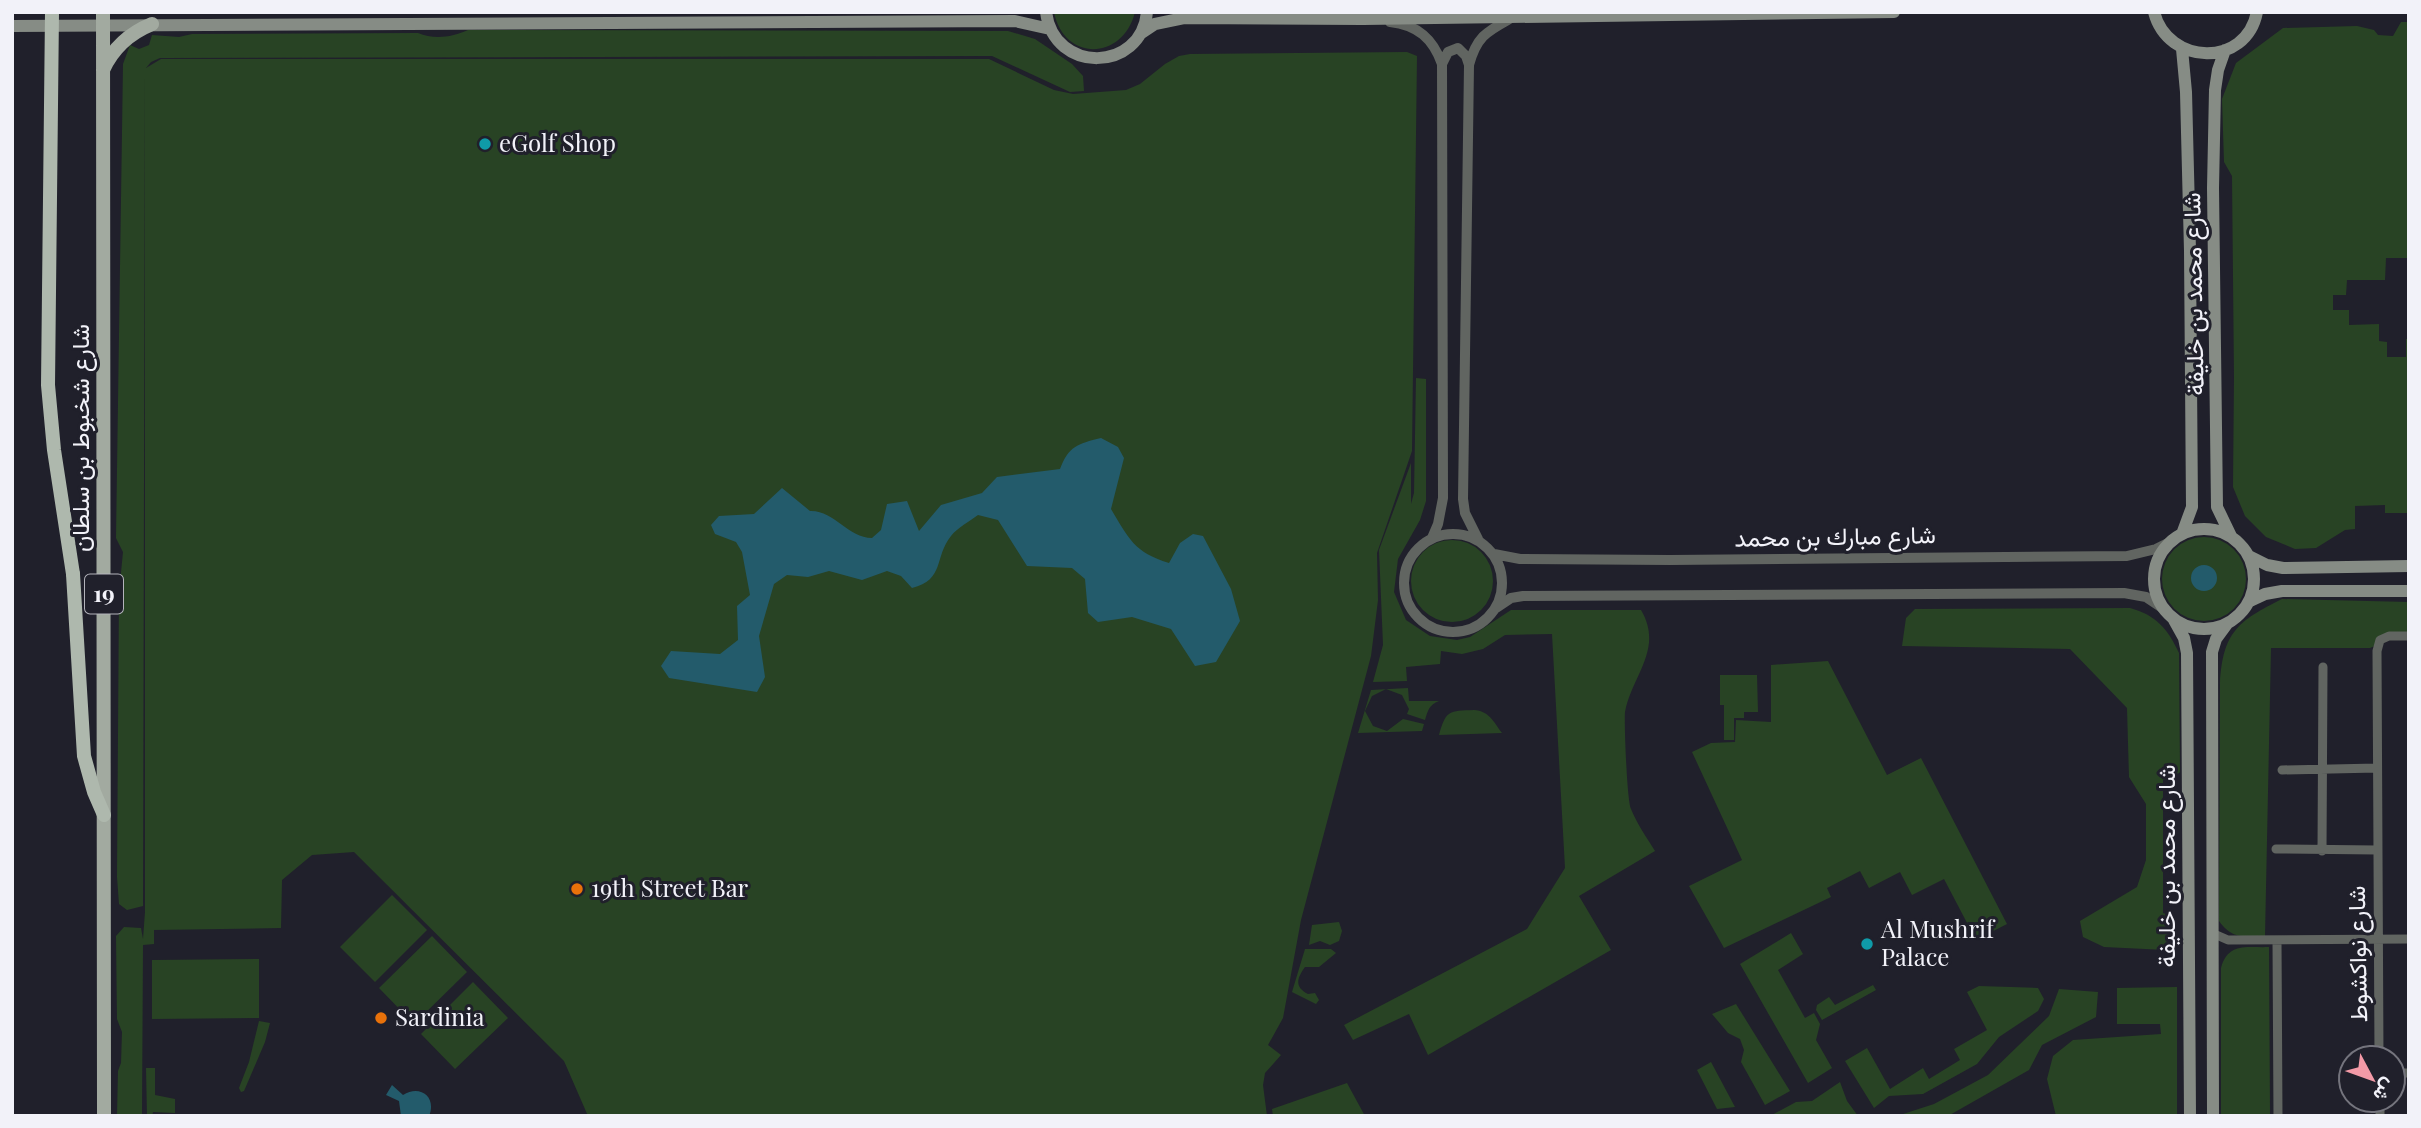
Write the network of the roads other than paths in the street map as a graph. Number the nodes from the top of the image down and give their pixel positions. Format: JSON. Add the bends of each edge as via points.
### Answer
{"nodes":[{"id":1,"x":52,"y":12,"type":"edge"},
{"id":2,"x":1046,"y":12,"type":"edge"},
{"id":3,"x":1147,"y":12,"type":"edge"},
{"id":4,"x":1894,"y":12,"type":"edge"},
{"id":5,"x":2151,"y":13,"type":"edge"},
{"id":6,"x":2259,"y":14,"type":"edge"},
{"id":7,"x":1514,"y":17,"type":"junction"},
{"id":8,"x":103,"y":18,"type":"edge"},
{"id":9,"x":1363,"y":19,"type":"junction"},
{"id":10,"x":152,"y":24,"type":"junction"},
{"id":11,"x":12,"y":26,"type":"edge"},
{"id":12,"x":1050,"y":29,"type":"junction"},
{"id":13,"x":1140,"y":34,"type":"junction"},
{"id":14,"x":2182,"y":49,"type":"junction"},
{"id":15,"x":2225,"y":50,"type":"junction"},
{"id":16,"x":1442,"y":64,"type":"junction"},
{"id":17,"x":1469,"y":65,"type":"junction"},
{"id":18,"x":103,"y":71,"type":"junction"},
{"id":19,"x":2231,"y":536,"type":"junction"},
{"id":20,"x":2178,"y":537,"type":"junction"},
{"id":21,"x":1432,"y":538,"type":"junction"},
{"id":22,"x":1478,"y":539,"type":"junction"},
{"id":23,"x":1494,"y":554,"type":"junction"},
{"id":24,"x":2249,"y":556,"type":"junction"},
{"id":25,"x":2409,"y":566,"type":"edge"},
{"id":26,"x":2409,"y":591,"type":"edge"},
{"id":27,"x":2250,"y":601,"type":"junction"},
{"id":28,"x":1496,"y":608,"type":"junction"},
{"id":29,"x":2164,"y":610,"type":"junction"},
{"id":30,"x":2174,"y":620,"type":"junction"},
{"id":31,"x":2227,"y":624,"type":"junction"},
{"id":32,"x":2409,"y":636,"type":"edge"},
{"id":33,"x":2323,"y":667,"type":"dead end"},
{"id":34,"x":2377,"y":768,"type":"junction"},
{"id":35,"x":2322,"y":769,"type":"junction"},
{"id":36,"x":2282,"y":770,"type":"dead end"},
{"id":37,"x":104,"y":815,"type":"junction"},
{"id":38,"x":2276,"y":849,"type":"dead end"},
{"id":39,"x":2322,"y":850,"type":"junction"},
{"id":40,"x":2377,"y":850,"type":"junction"},
{"id":41,"x":2212,"y":933,"type":"junction"},
{"id":42,"x":2409,"y":939,"type":"edge"},
{"id":43,"x":2228,"y":940,"type":"junction"},
{"id":44,"x":2377,"y":940,"type":"junction"},
{"id":45,"x":2277,"y":941,"type":"junction"},
{"id":46,"x":2212,"y":949,"type":"junction"},
{"id":47,"x":2379,"y":1044,"type":"edge"},
{"id":48,"x":103,"y":1116,"type":"edge"},
{"id":49,"x":2190,"y":1116,"type":"edge"},
{"id":50,"x":2213,"y":1116,"type":"edge"},
{"id":51,"x":2278,"y":1116,"type":"edge"}],
"edges":[{"from":1,"to":37,"type":"highway","bridge":true,"via":[[49,395],[73,574],[84,756]]},
{"from":2,"to":12,"type":"main road"},
{"from":3,"to":13,"type":"main road"},
{"from":4,"to":7,"type":"main road"},
{"from":5,"to":14,"type":"main road","via":[[2169,41]]},
{"from":6,"to":15,"type":"main road","via":[[2244,37]]},
{"from":7,"to":9,"type":"main road"},
{"from":7,"to":17,"type":"street","via":[[1481,37]]},
{"from":8,"to":10,"type":"main road"},
{"from":8,"to":11,"type":"main road"},
{"from":8,"to":18,"type":"main road","name":"شارع شخبوط بن سلطان","number":"19"},
{"from":9,"to":13,"type":"main road","via":[[1184,18],[1155,24]]},
{"from":9,"to":16,"type":"street","via":[[1415,28],[1431,42]]},
{"from":10,"to":12,"type":"main road","via":[[1015,21]]},
{"from":10,"to":18,"type":"main road","via":[[122,42]]},
{"from":12,"to":13,"type":"main road","via":[[1069,52],[1098,59],[1115,56]]},
{"from":14,"to":15,"type":"main road","via":[[2196,54]]},
{"from":14,"to":20,"type":"main road","name":"شارع محمد بن خليفة","via":[[2192,507]]},
{"from":15,"to":19,"type":"main road","name":"شارع محمد بن خليفة","via":[[2215,90],[2213,188],[2217,507]]},
{"from":16,"to":17,"type":"street","via":[[1448,52],[1458,48]]},
{"from":16,"to":21,"type":"street","via":[[1443,498]]},
{"from":17,"to":22,"type":"street","via":[[1463,499]]},
{"from":18,"to":37,"type":"main road","name":"شارع شخبوط بن سلطان","number":"19"},
{"from":19,"to":20,"type":"main road","via":[[2198,529]]},
{"from":19,"to":24,"type":"main road"},
{"from":20,"to":23,"type":"street","name":"شارع مبارك بن محمد","via":[[2156,549],[2127,556],[1670,560],[1520,559]]},
{"from":20,"to":29,"type":"main road","via":[[2160,555],[2155,569],[2157,597]]},
{"from":21,"to":22,"type":"street","via":[[1463,534]]},
{"from":21,"to":28,"type":"street","via":[[1418,548],[1404,578],[1412,610],[1438,630],[1455,632],[1486,621]]},
{"from":22,"to":23,"type":"street"},
{"from":23,"to":28,"type":"street","via":[[1503,580]]},
{"from":24,"to":25,"type":"main road","via":[[2283,568]]},
{"from":24,"to":27,"type":"main road","via":[[2255,578]]},
{"from":26,"to":27,"type":"main road","via":[[2283,591]]},
{"from":27,"to":31,"type":"main road"},
{"from":28,"to":29,"type":"street","via":[[1523,596],[2124,593],[2146,597]]},
{"from":29,"to":30,"type":"main road"},
{"from":30,"to":31,"type":"main road","via":[[2200,630]]},
{"from":30,"to":49,"type":"main road","name":"شارع محمد بن خليفة","via":[[2187,653]]},
{"from":31,"to":41,"type":"main road","name":"شارع محمد بن خليفة","via":[[2212,652]]},
{"from":32,"to":34,"type":"street","name":"شارع نواكشوط","via":[[2389,635],[2380,640],[2377,651]]},
{"from":33,"to":35,"type":"street"},
{"from":34,"to":35,"type":"street"},
{"from":34,"to":40,"type":"street","name":"شارع نواكشوط"},
{"from":35,"to":36,"type":"street"},
{"from":35,"to":39,"type":"street"},
{"from":37,"to":48,"type":"main road","name":"شارع شخبوط بن سلطان","number":"19"},
{"from":38,"to":39,"type":"street","name":"شارع نواكشوط"},
{"from":39,"to":40,"type":"street","name":"شارع نواكشوط"},
{"from":40,"to":44,"type":"street","name":"شارع نواكشوط"},
{"from":41,"to":43,"type":"street"},
{"from":41,"to":46,"type":"main road","name":"شارع محمد بن خليفة"},
{"from":42,"to":44,"type":"street"},
{"from":43,"to":45,"type":"street"},
{"from":43,"to":46,"type":"street"},
{"from":44,"to":45,"type":"street"},
{"from":44,"to":47,"type":"street","name":"شارع نواكشوط"},
{"from":45,"to":51,"type":"street"},
{"from":46,"to":50,"type":"main road","name":"شارع محمد بن خليفة"}]}
